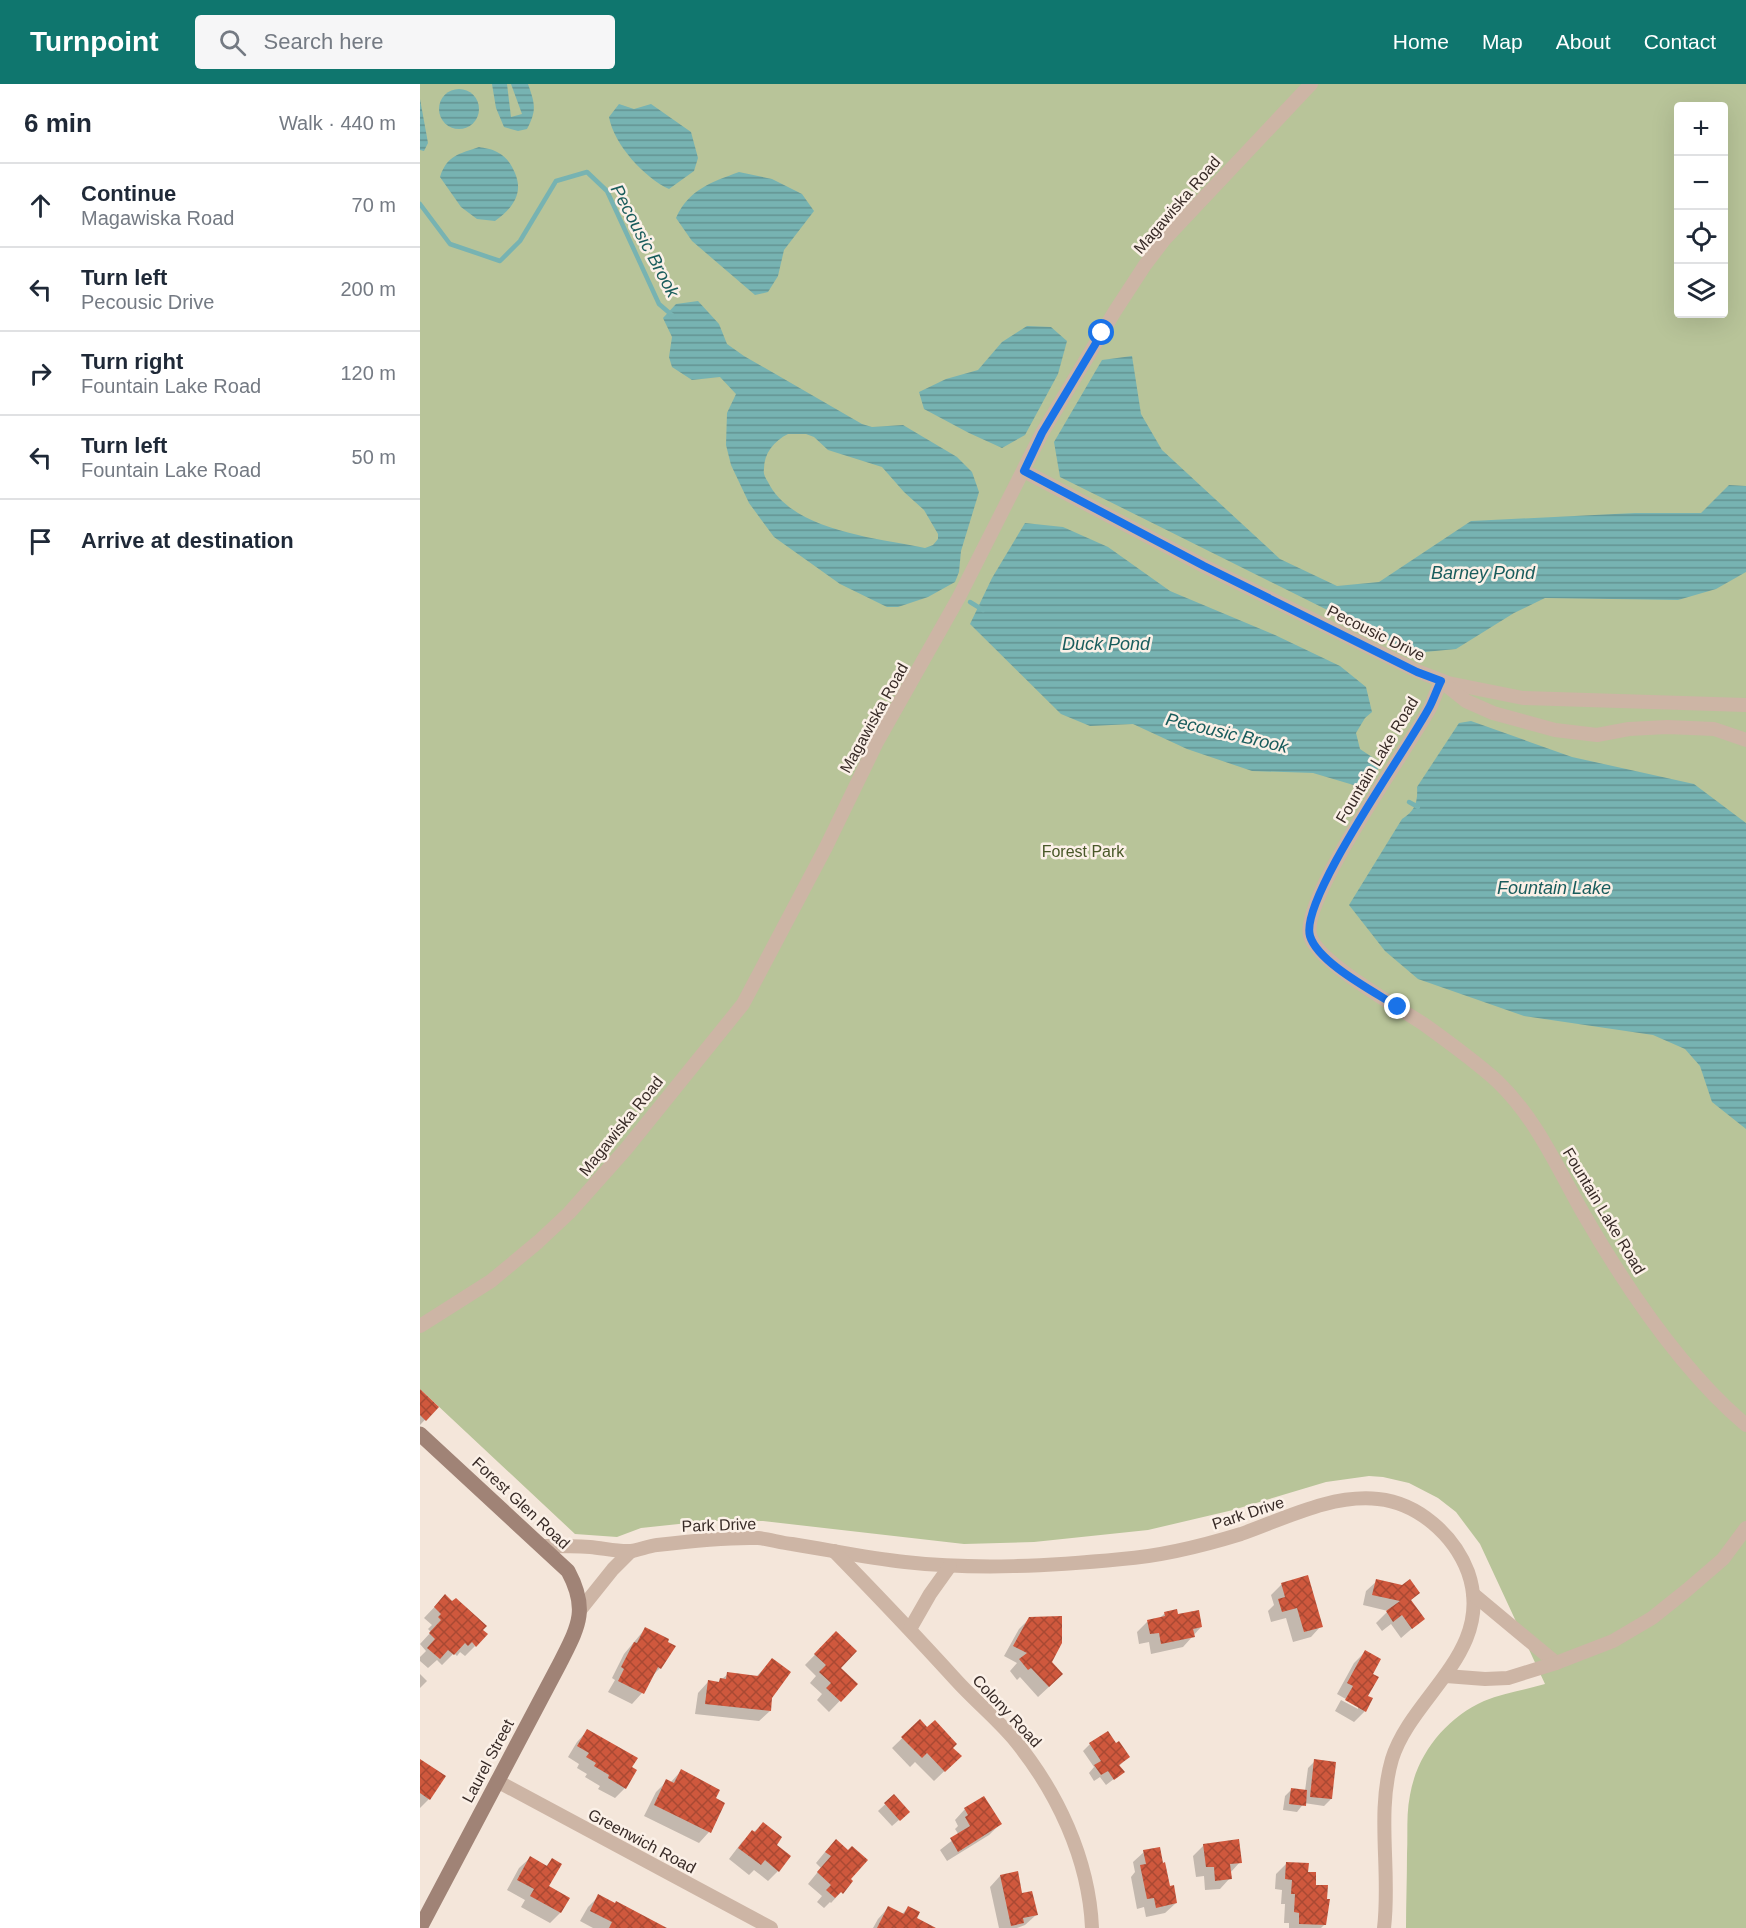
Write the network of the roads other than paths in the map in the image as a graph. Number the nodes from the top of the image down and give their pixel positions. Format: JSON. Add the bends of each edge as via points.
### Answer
{"nodes":[{"id":1,"x":1311,"y":84,"type":"edge"},
{"id":2,"x":1024,"y":471,"type":"junction"},
{"id":3,"x":1441,"y":681,"type":"junction"},
{"id":4,"x":1746,"y":705,"type":"edge"},
{"id":5,"x":1746,"y":740,"type":"edge"},
{"id":6,"x":420,"y":1326,"type":"edge"},
{"id":7,"x":1746,"y":1425,"type":"edge"},
{"id":8,"x":420,"y":1434,"type":"edge"},
{"id":9,"x":1746,"y":1528,"type":"edge"},
{"id":10,"x":543,"y":1546,"type":"junction"},
{"id":11,"x":631,"y":1551,"type":"junction"},
{"id":12,"x":834,"y":1551,"type":"junction"},
{"id":13,"x":951,"y":1566,"type":"junction"},
{"id":14,"x":1473,"y":1594,"type":"junction"},
{"id":15,"x":581,"y":1609,"type":"junction"},
{"id":16,"x":910,"y":1629,"type":"junction"},
{"id":17,"x":1556,"y":1663,"type":"junction"},
{"id":18,"x":1446,"y":1676,"type":"junction"},
{"id":19,"x":497,"y":1781,"type":"junction"},
{"id":20,"x":420,"y":1928,"type":"edge"},
{"id":21,"x":771,"y":1928,"type":"edge"},
{"id":22,"x":1092,"y":1928,"type":"edge"},
{"id":23,"x":1384,"y":1928,"type":"edge"}],
"edges":[{"from":1,"to":2,"type":"street","name":"Magawiska Road","via":[[1164,240],[1115,311]]},
{"from":2,"to":3,"type":"street","name":"Pecousic Drive","via":[[1224,577]]},
{"from":2,"to":6,"type":"street","name":"Magawiska Road","via":[[743,1004],[569,1213],[491,1281]]},
{"from":3,"to":4,"type":"street","name":"Pecousic Drive","via":[[1523,698]]},
{"from":3,"to":5,"type":"street","via":[[1466,701],[1493,713],[1555,730],[1596,735],[1667,727],[1714,729]]},
{"from":3,"to":7,"type":"street","name":"Fountain Lake Road","via":[[1431,705],[1330,873],[1317,900],[1310,934],[1320,951],[1341,971],[1449,1042],[1514,1098],[1655,1323],[1698,1378]]},
{"from":8,"to":10,"type":"street","name":"Forest Glen Road"},
{"from":9,"to":17,"type":"street","via":[[1723,1559],[1653,1618],[1613,1641]]},
{"from":10,"to":11,"type":"street","name":"Park Drive"},
{"from":10,"to":15,"type":"street","name":"Forest Glen Road","via":[[568,1571],[578,1588]]},
{"from":11,"to":12,"type":"street","name":"Park Drive","via":[[653,1545],[760,1538]]},
{"from":11,"to":15,"type":"street"},
{"from":12,"to":13,"type":"street","name":"Park Drive"},
{"from":12,"to":16,"type":"street","name":"Colony Road"},
{"from":13,"to":14,"type":"street","name":"Park Drive","via":[[1020,1566],[1151,1556],[1239,1534],[1330,1503],[1373,1498],[1412,1509],[1446,1536],[1467,1568]]},
{"from":13,"to":16,"type":"street"},
{"from":14,"to":17,"type":"street"},
{"from":14,"to":18,"type":"street","name":"Park Drive","via":[[1472,1620]]},
{"from":15,"to":19,"type":"street","name":"Laurel Street","via":[[575,1633]]},
{"from":16,"to":22,"type":"street","name":"Colony Road","via":[[1012,1737],[1047,1786],[1083,1870]]},
{"from":17,"to":18,"type":"street","via":[[1508,1678]]},
{"from":18,"to":23,"type":"street","name":"Park Drive","via":[[1409,1724],[1390,1767],[1384,1833]]},
{"from":19,"to":20,"type":"street","name":"Laurel Street"},
{"from":19,"to":21,"type":"street","name":"Greenwich Road"}]}
